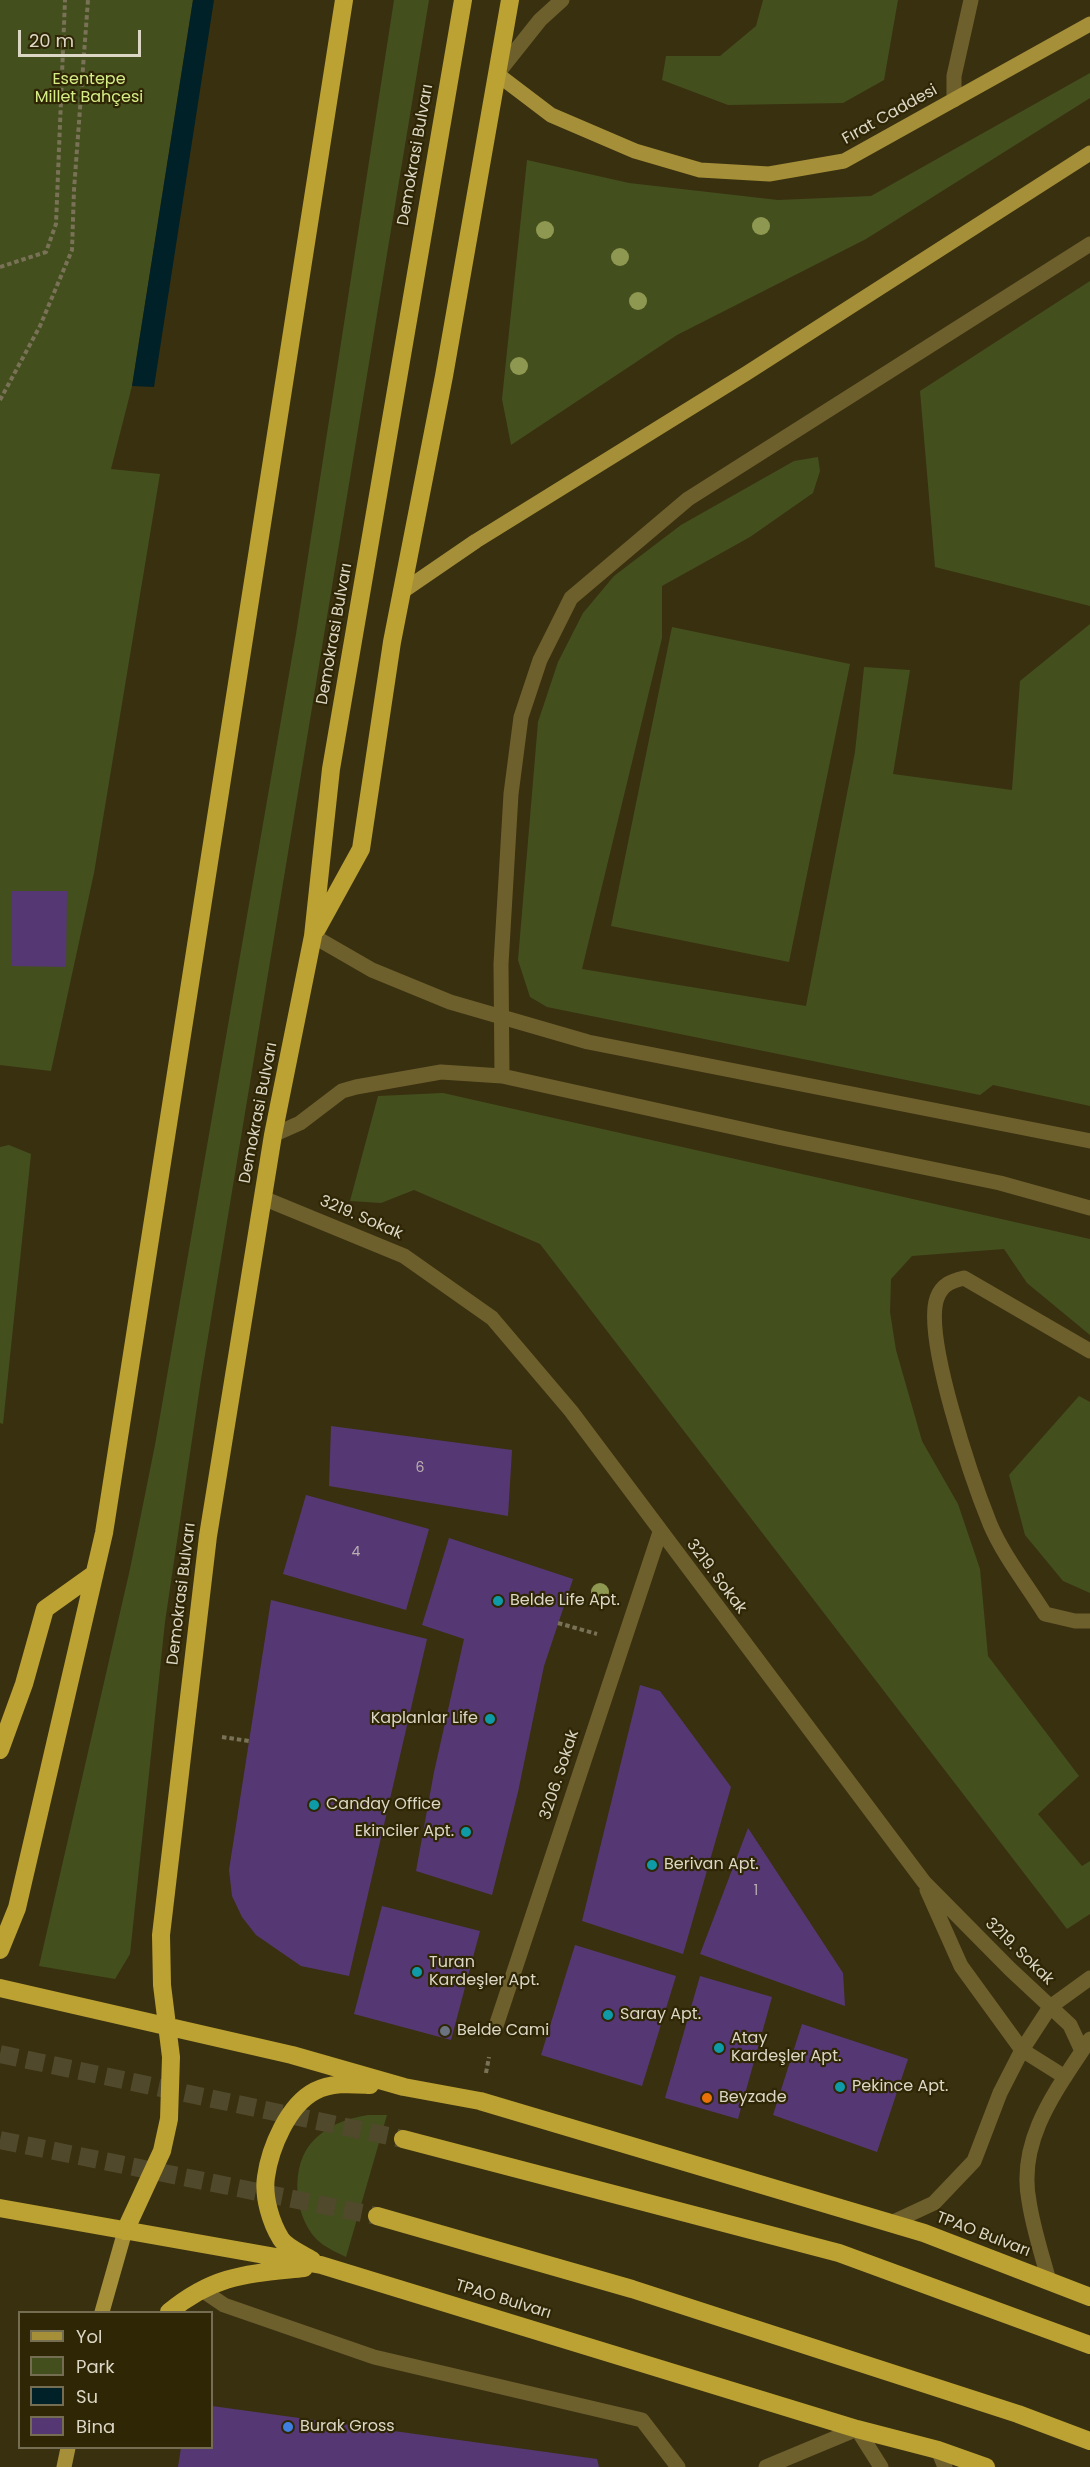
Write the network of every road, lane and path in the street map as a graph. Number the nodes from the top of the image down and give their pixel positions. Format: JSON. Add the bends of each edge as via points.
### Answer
{"nodes":[{"id":1,"x":65,"y":0,"type":"edge"},
{"id":2,"x":88,"y":0,"type":"edge"},
{"id":3,"x":344,"y":0,"type":"edge"},
{"id":4,"x":463,"y":0,"type":"edge"},
{"id":5,"x":510,"y":0,"type":"edge"},
{"id":6,"x":562,"y":0,"type":"edge"},
{"id":7,"x":971,"y":0,"type":"edge"},
{"id":8,"x":1090,"y":24,"type":"edge"},
{"id":9,"x":497,"y":74,"type":"junction"},
{"id":10,"x":954,"y":100,"type":"junction"},
{"id":11,"x":1090,"y":153,"type":"edge"},
{"id":12,"x":1090,"y":244,"type":"edge"},
{"id":13,"x":0,"y":267,"type":"edge"},
{"id":14,"x":0,"y":399,"type":"edge"},
{"id":15,"x":403,"y":591,"type":"junction"},
{"id":16,"x":313,"y":936,"type":"junction"},
{"id":17,"x":501,"y":1016,"type":"junction"},
{"id":18,"x":502,"y":1076,"type":"junction"},
{"id":19,"x":273,"y":1135,"type":"junction"},
{"id":20,"x":1090,"y":1141,"type":"edge"},
{"id":21,"x":263,"y":1198,"type":"junction"},
{"id":22,"x":1090,"y":1208,"type":"edge"},
{"id":23,"x":1090,"y":1351,"type":"edge"},
{"id":24,"x":660,"y":1532,"type":"junction"},
{"id":25,"x":94,"y":1574,"type":"junction"},
{"id":26,"x":1090,"y":1621,"type":"edge"},
{"id":27,"x":558,"y":1623,"type":"dead end"},
{"id":28,"x":624,"y":1642,"type":"junction"},
{"id":29,"x":222,"y":1737,"type":"dead end"},
{"id":30,"x":249,"y":1741,"type":"dead end"},
{"id":31,"x":0,"y":1750,"type":"edge"},
{"id":32,"x":924,"y":1882,"type":"junction"},
{"id":33,"x":0,"y":1950,"type":"edge"},
{"id":34,"x":1090,"y":1978,"type":"edge"},
{"id":35,"x":0,"y":1988,"type":"edge"},
{"id":36,"x":1050,"y":2007,"type":"junction"},
{"id":37,"x":166,"y":2024,"type":"junction"},
{"id":38,"x":495,"y":2030,"type":"joint"},
{"id":39,"x":1086,"y":2045,"type":"edge"},
{"id":40,"x":1022,"y":2050,"type":"junction"},
{"id":41,"x":1065,"y":2077,"type":"junction"},
{"id":42,"x":404,"y":2087,"type":"junction"},
{"id":43,"x":480,"y":2101,"type":"junction"},
{"id":44,"x":403,"y":2139,"type":"tunnel mouth"},
{"id":45,"x":0,"y":2208,"type":"edge"},
{"id":46,"x":377,"y":2216,"type":"tunnel mouth"},
{"id":47,"x":891,"y":2223,"type":"junction"},
{"id":48,"x":125,"y":2231,"type":"junction"},
{"id":49,"x":321,"y":2265,"type":"junction"},
{"id":50,"x":1049,"y":2281,"type":"junction"},
{"id":51,"x":202,"y":2290,"type":"junction"},
{"id":52,"x":1090,"y":2297,"type":"edge"},
{"id":53,"x":103,"y":2311,"type":"edge"},
{"id":54,"x":172,"y":2311,"type":"edge"},
{"id":55,"x":1090,"y":2344,"type":"edge"},
{"id":56,"x":857,"y":2428,"type":"junction"},
{"id":57,"x":1090,"y":2441,"type":"edge"},
{"id":58,"x":68,"y":2449,"type":"edge"},
{"id":59,"x":938,"y":2450,"type":"junction"},
{"id":60,"x":64,"y":2467,"type":"edge"},
{"id":61,"x":678,"y":2467,"type":"edge"},
{"id":62,"x":766,"y":2467,"type":"edge"},
{"id":63,"x":881,"y":2467,"type":"edge"},
{"id":64,"x":945,"y":2467,"type":"edge"},
{"id":65,"x":986,"y":2467,"type":"edge"}],
"edges":[{"from":1,"to":13,"type":"path","via":[[56,224],[46,252]]},
{"from":2,"to":14,"type":"path","via":[[72,250],[40,326]]},
{"from":3,"to":25,"type":"highway","via":[[104,1533]]},
{"from":4,"to":16,"type":"highway","name":"Demokrasi Bulvarı","via":[[331,769]]},
{"from":5,"to":9,"type":"highway"},
{"from":6,"to":9,"type":"street","via":[[540,20]]},
{"from":7,"to":10,"type":"street","via":[[954,76]]},
{"from":8,"to":10,"type":"main road","name":"Fırat Caddesi"},
{"from":9,"to":10,"type":"main road","name":"Fırat Caddesi","via":[[551,115],[635,151],[699,170],[769,174],[844,161]]},
{"from":9,"to":15,"type":"highway"},
{"from":11,"to":15,"type":"main road"},
{"from":12,"to":17,"type":"street","via":[[688,499],[571,598],[540,660],[521,717],[511,794]]},
{"from":15,"to":16,"type":"highway","via":[[361,849]]},
{"from":16,"to":17,"type":"street","via":[[372,970],[450,1002]]},
{"from":16,"to":19,"type":"highway","name":"Demokrasi Bulvarı"},
{"from":17,"to":18,"type":"street"},
{"from":17,"to":20,"type":"street","via":[[588,1042]]},
{"from":18,"to":19,"type":"street","via":[[441,1072],[356,1087],[342,1091],[300,1124]]},
{"from":18,"to":22,"type":"street","via":[[1000,1184]]},
{"from":19,"to":21,"type":"highway","name":"Demokrasi Bulvarı"},
{"from":21,"to":24,"type":"street","name":"3219. Sokak","via":[[404,1256],[492,1318],[571,1411]]},
{"from":21,"to":37,"type":"highway","name":"Demokrasi Bulvarı","via":[[208,1536],[163,1911],[161,1975]]},
{"from":23,"to":26,"type":"street","via":[[964,1278],[948,1282],[937,1296],[934,1312],[942,1376],[991,1525],[1045,1614],[1075,1622]]},
{"from":24,"to":28,"type":"street","name":"3206. Sokak"},
{"from":24,"to":32,"type":"street","name":"3219. Sokak"},
{"from":25,"to":31,"type":"highway","via":[[45,1609]]},
{"from":25,"to":33,"type":"highway","via":[[17,1908]]},
{"from":27,"to":28,"type":"path"},
{"from":28,"to":38,"type":"street","name":"3206. Sokak"},
{"from":29,"to":30,"type":"path"},
{"from":32,"to":36,"type":"street","name":"3219. Sokak"},
{"from":32,"to":40,"type":"street","via":[[961,1966]]},
{"from":34,"to":36,"type":"street"},
{"from":35,"to":37,"type":"highway","name":"TPAO Bulvarı"},
{"from":36,"to":39,"type":"street","name":"3219. Sokak"},
{"from":36,"to":40,"type":"street"},
{"from":37,"to":42,"type":"highway","name":"TPAO Bulvarı"},
{"from":37,"to":48,"type":"highway","name":"Demokrasi Bulvarı","via":[[172,2085],[169,2119],[162,2151]]},
{"from":38,"to":43,"type":"path"},
{"from":39,"to":41,"type":"street"},
{"from":40,"to":41,"type":"street"},
{"from":40,"to":47,"type":"street","via":[[999,2093],[974,2161],[934,2203]]},
{"from":41,"to":50,"type":"street","via":[[1046,2106],[1029,2150],[1028,2199]]},
{"from":42,"to":43,"type":"highway","name":"TPAO Bulvarı"},
{"from":42,"to":49,"type":"highway","via":[[345,2083],[315,2091],[295,2108],[277,2139],[266,2178],[270,2218],[283,2242]]},
{"from":43,"to":47,"type":"highway","name":"TPAO Bulvarı"},
{"from":44,"to":55,"type":"highway","via":[[839,2253]]},
{"from":45,"to":48,"type":"highway","name":"TPAO Bulvarı"},
{"from":46,"to":57,"type":"highway","via":[[632,2289]]},
{"from":47,"to":50,"type":"highway","name":"TPAO Bulvarı"},
{"from":48,"to":49,"type":"highway","name":"TPAO Bulvarı"},
{"from":48,"to":53,"type":"main road"},
{"from":49,"to":51,"type":"highway","via":[[231,2276]]},
{"from":49,"to":56,"type":"highway","name":"TPAO Bulvarı"},
{"from":50,"to":52,"type":"highway","name":"TPAO Bulvarı"},
{"from":51,"to":54,"type":"highway"},
{"from":51,"to":61,"type":"street","via":[[224,2305],[374,2357],[642,2420]]},
{"from":56,"to":59,"type":"highway","name":"TPAO Bulvarı"},
{"from":56,"to":62,"type":"street"},
{"from":56,"to":63,"type":"street"},
{"from":58,"to":60,"type":"main road"},
{"from":59,"to":64,"type":"street"},
{"from":59,"to":65,"type":"highway","name":"TPAO Bulvarı"}]}
